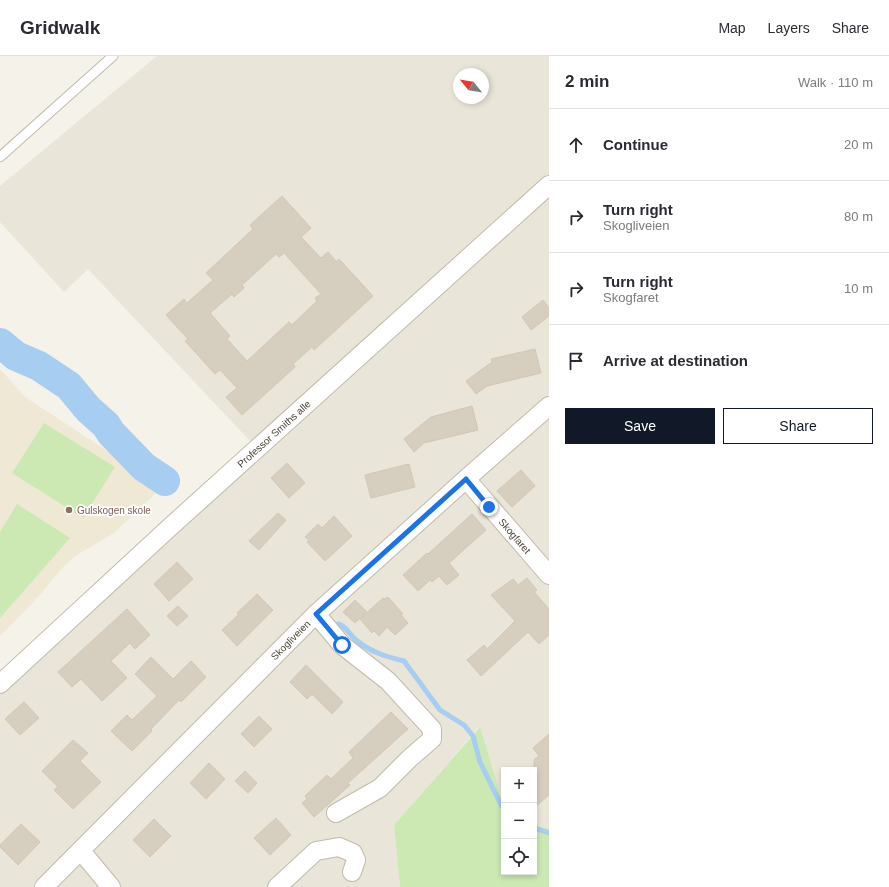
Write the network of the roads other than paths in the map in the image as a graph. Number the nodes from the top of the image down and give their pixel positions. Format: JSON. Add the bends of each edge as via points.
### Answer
{"nodes":[{"id":1,"x":113,"y":56,"type":"edge"},
{"id":2,"x":0,"y":157,"type":"edge"},
{"id":3,"x":549,"y":185,"type":"edge"},
{"id":4,"x":549,"y":406,"type":"edge"},
{"id":5,"x":466,"y":479,"type":"junction"},
{"id":6,"x":549,"y":575,"type":"edge"},
{"id":7,"x":316,"y":614,"type":"junction"},
{"id":8,"x":0,"y":684,"type":"edge"},
{"id":9,"x":336,"y":813,"type":"dead end"},
{"id":10,"x":81,"y":851,"type":"junction"},
{"id":11,"x":352,"y":872,"type":"dead end"},
{"id":12,"x":44,"y":887,"type":"edge"},
{"id":13,"x":111,"y":887,"type":"edge"},
{"id":14,"x":277,"y":887,"type":"edge"}],
"edges":[{"from":1,"to":2,"type":"lane"},
{"from":3,"to":8,"type":"street","name":"Professor Smiths alle"},
{"from":4,"to":5,"type":"street","name":"Skogliveien"},
{"from":5,"to":6,"type":"street","name":"Skogfaret"},
{"from":5,"to":7,"type":"street","name":"Skogliveien"},
{"from":7,"to":9,"type":"street","via":[[342,645],[388,681],[432,729],[432,739],[380,788]]},
{"from":7,"to":10,"type":"street","name":"Skogliveien"},
{"from":10,"to":12,"type":"street","name":"Skogliveien"},
{"from":10,"to":13,"type":"street"},
{"from":11,"to":14,"type":"street","via":[[356,860],[353,854],[339,847],[316,851]]}]}
